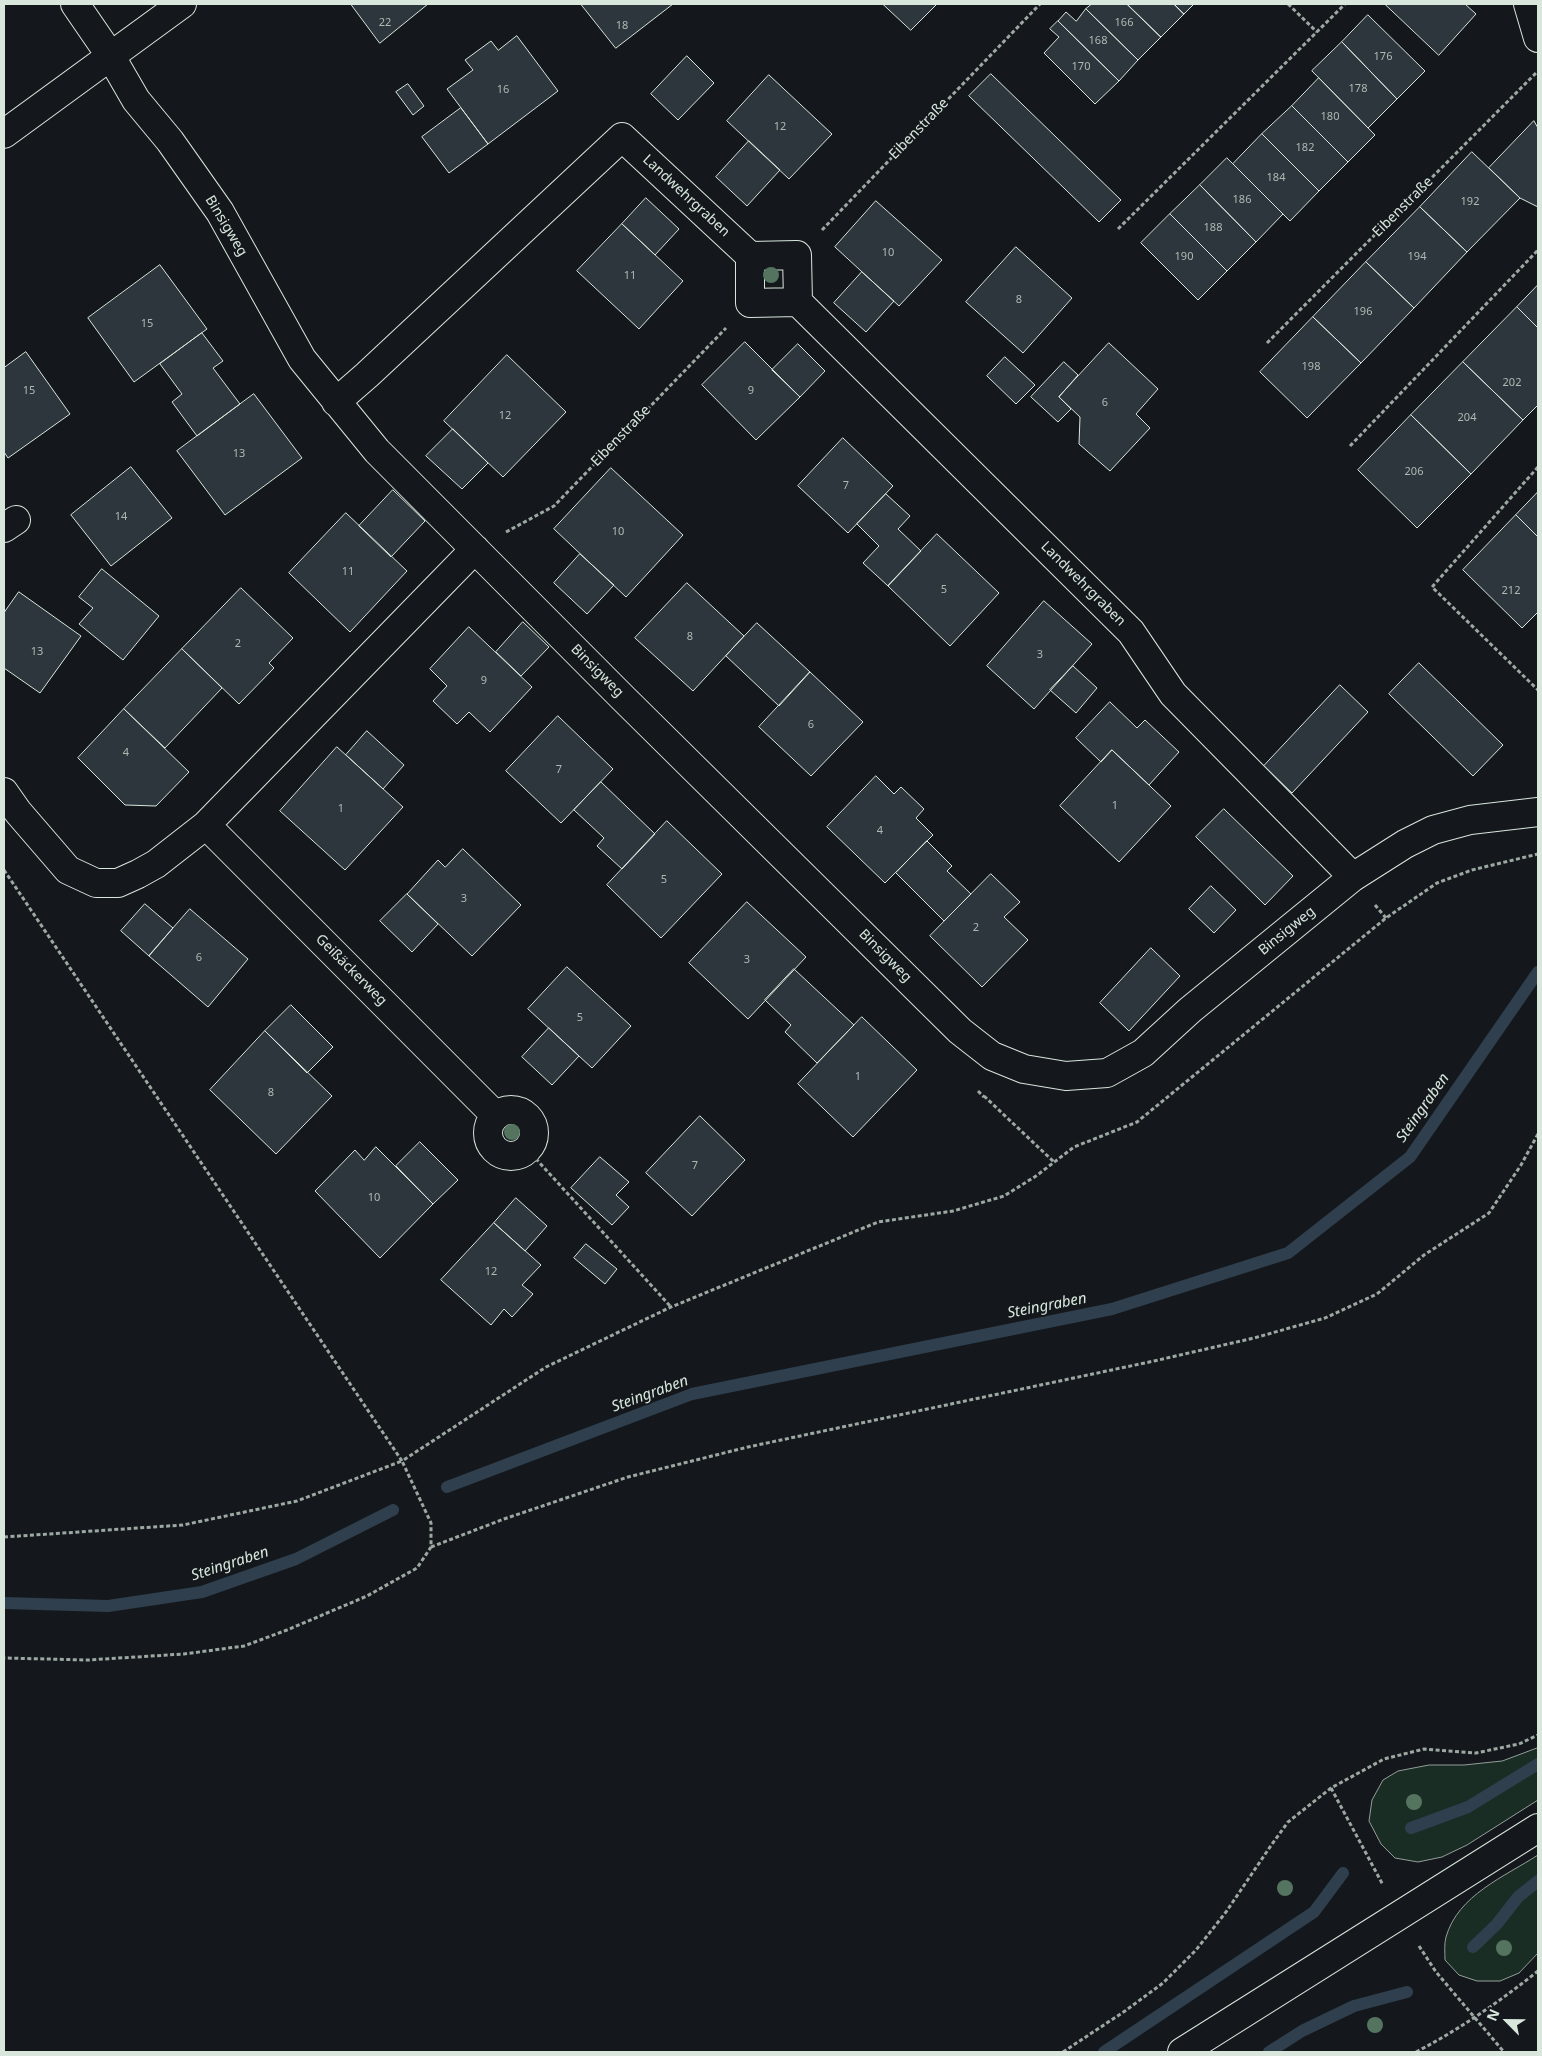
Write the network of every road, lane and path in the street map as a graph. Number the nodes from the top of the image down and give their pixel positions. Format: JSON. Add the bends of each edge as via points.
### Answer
{"nodes":[{"id":1,"x":74,"y":4,"type":"edge"},
{"id":2,"x":182,"y":4,"type":"edge"},
{"id":3,"x":1040,"y":4,"type":"edge"},
{"id":4,"x":1288,"y":4,"type":"edge"},
{"id":5,"x":1344,"y":4,"type":"edge"},
{"id":6,"x":1528,"y":4,"type":"edge"},
{"id":7,"x":1317,"y":32,"type":"junction"},
{"id":8,"x":1538,"y":38,"type":"edge"},
{"id":9,"x":110,"y":55,"type":"junction"},
{"id":10,"x":1538,"y":71,"type":"edge"},
{"id":11,"x":4,"y":134,"type":"edge"},
{"id":12,"x":1118,"y":229,"type":"dead end"},
{"id":13,"x":1538,"y":250,"type":"edge"},
{"id":14,"x":797,"y":254,"type":"junction"},
{"id":15,"x":750,"y":256,"type":"junction"},
{"id":16,"x":798,"y":302,"type":"junction"},
{"id":17,"x":750,"y":303,"type":"junction"},
{"id":18,"x":1267,"y":343,"type":"dead end"},
{"id":19,"x":336,"y":402,"type":"junction"},
{"id":20,"x":1350,"y":446,"type":"dead end"},
{"id":21,"x":1538,"y":467,"type":"edge"},
{"id":22,"x":475,"y":549,"type":"junction"},
{"id":23,"x":1538,"y":690,"type":"edge"},
{"id":24,"x":4,"y":792,"type":"edge"},
{"id":25,"x":1538,"y":812,"type":"edge"},
{"id":26,"x":206,"y":825,"type":"junction"},
{"id":27,"x":1538,"y":854,"type":"edge"},
{"id":28,"x":4,"y":870,"type":"edge"},
{"id":29,"x":1353,"y":877,"type":"junction"},
{"id":30,"x":992,"y":1056,"type":"junction"},
{"id":31,"x":1538,"y":1134,"type":"edge"},
{"id":32,"x":527,"y":1149,"type":"joint"},
{"id":33,"x":1054,"y":1162,"type":"junction"},
{"id":34,"x":671,"y":1307,"type":"junction"},
{"id":35,"x":402,"y":1461,"type":"junction"},
{"id":36,"x":4,"y":1537,"type":"edge"},
{"id":37,"x":430,"y":1547,"type":"junction"},
{"id":38,"x":4,"y":1658,"type":"edge"},
{"id":39,"x":1538,"y":1735,"type":"edge"},
{"id":40,"x":1538,"y":1828,"type":"edge"},
{"id":41,"x":1538,"y":1971,"type":"edge"},
{"id":42,"x":1063,"y":2052,"type":"edge"},
{"id":43,"x":1182,"y":2052,"type":"edge"},
{"id":44,"x":1416,"y":2052,"type":"edge"}],
"edges":[{"from":1,"to":9,"type":"street","name":"Binsigweg"},
{"from":2,"to":9,"type":"street"},
{"from":3,"to":14,"type":"path","name":"Eibenstraße"},
{"from":4,"to":7,"type":"path"},
{"from":5,"to":7,"type":"path"},
{"from":6,"to":8,"type":"street"},
{"from":7,"to":12,"type":"path"},
{"from":9,"to":11,"type":"street"},
{"from":9,"to":19,"type":"street","name":"Binsigweg","via":[[136,100],[170,141],[220,212],[302,359]]},
{"from":10,"to":18,"type":"path","name":"Eibenstraße"},
{"from":13,"to":20,"type":"path"},
{"from":14,"to":15,"type":"street"},
{"from":14,"to":16,"type":"street"},
{"from":15,"to":17,"type":"street"},
{"from":15,"to":19,"type":"street","name":"Landwehrgraben","via":[[622,136]]},
{"from":16,"to":17,"type":"street"},
{"from":16,"to":29,"type":"street","name":"Landwehrgraben","via":[[1131,632],[1173,694]]},
{"from":17,"to":22,"type":"path","name":"Eibenstraße","via":[[554,506]]},
{"from":19,"to":22,"type":"street","name":"Binsigweg","via":[[377,451]]},
{"from":21,"to":23,"type":"path","via":[[1432,587]]},
{"from":22,"to":26,"type":"street"},
{"from":22,"to":30,"type":"street","name":"Binsigweg","via":[[960,1030]]},
{"from":24,"to":26,"type":"street","via":[[68,870],[96,883],[118,883],[138,874]]},
{"from":25,"to":29,"type":"street","name":"Binsigweg","via":[[1470,820],[1433,830]]},
{"from":26,"to":32,"type":"street","name":"Geißäckerweg","via":[[496,1116],[510,1110],[524,1114],[530,1120],[534,1135]]},
{"from":27,"to":33,"type":"path","via":[[1472,870],[1437,883],[1386,918],[1137,1122],[1074,1147]]},
{"from":28,"to":35,"type":"path"},
{"from":29,"to":30,"type":"street","name":"Binsigweg","via":[[1190,1010],[1143,1053],[1107,1073],[1066,1076],[1024,1069]]},
{"from":30,"to":33,"type":"path","via":[[984,1097]]},
{"from":31,"to":37,"type":"path","via":[[1489,1213],[1424,1255],[1377,1294],[1324,1318],[1154,1361],[758,1445],[628,1477]]},
{"from":32,"to":34,"type":"path"},
{"from":33,"to":34,"type":"path","via":[[1004,1196],[953,1211],[878,1222]]},
{"from":34,"to":35,"type":"path","via":[[546,1367]]},
{"from":35,"to":36,"type":"path","via":[[297,1501],[183,1525]]},
{"from":35,"to":37,"type":"path","via":[[431,1523]]},
{"from":37,"to":38,"type":"path","via":[[417,1568],[367,1596],[244,1646],[184,1654],[88,1660]]},
{"from":39,"to":42,"type":"path","via":[[1518,1744],[1476,1753],[1424,1749],[1384,1759],[1331,1788],[1288,1822],[1196,1950],[1155,1988]]},
{"from":40,"to":43,"type":"street"},
{"from":41,"to":44,"type":"path","via":[[1475,2018]]}]}
